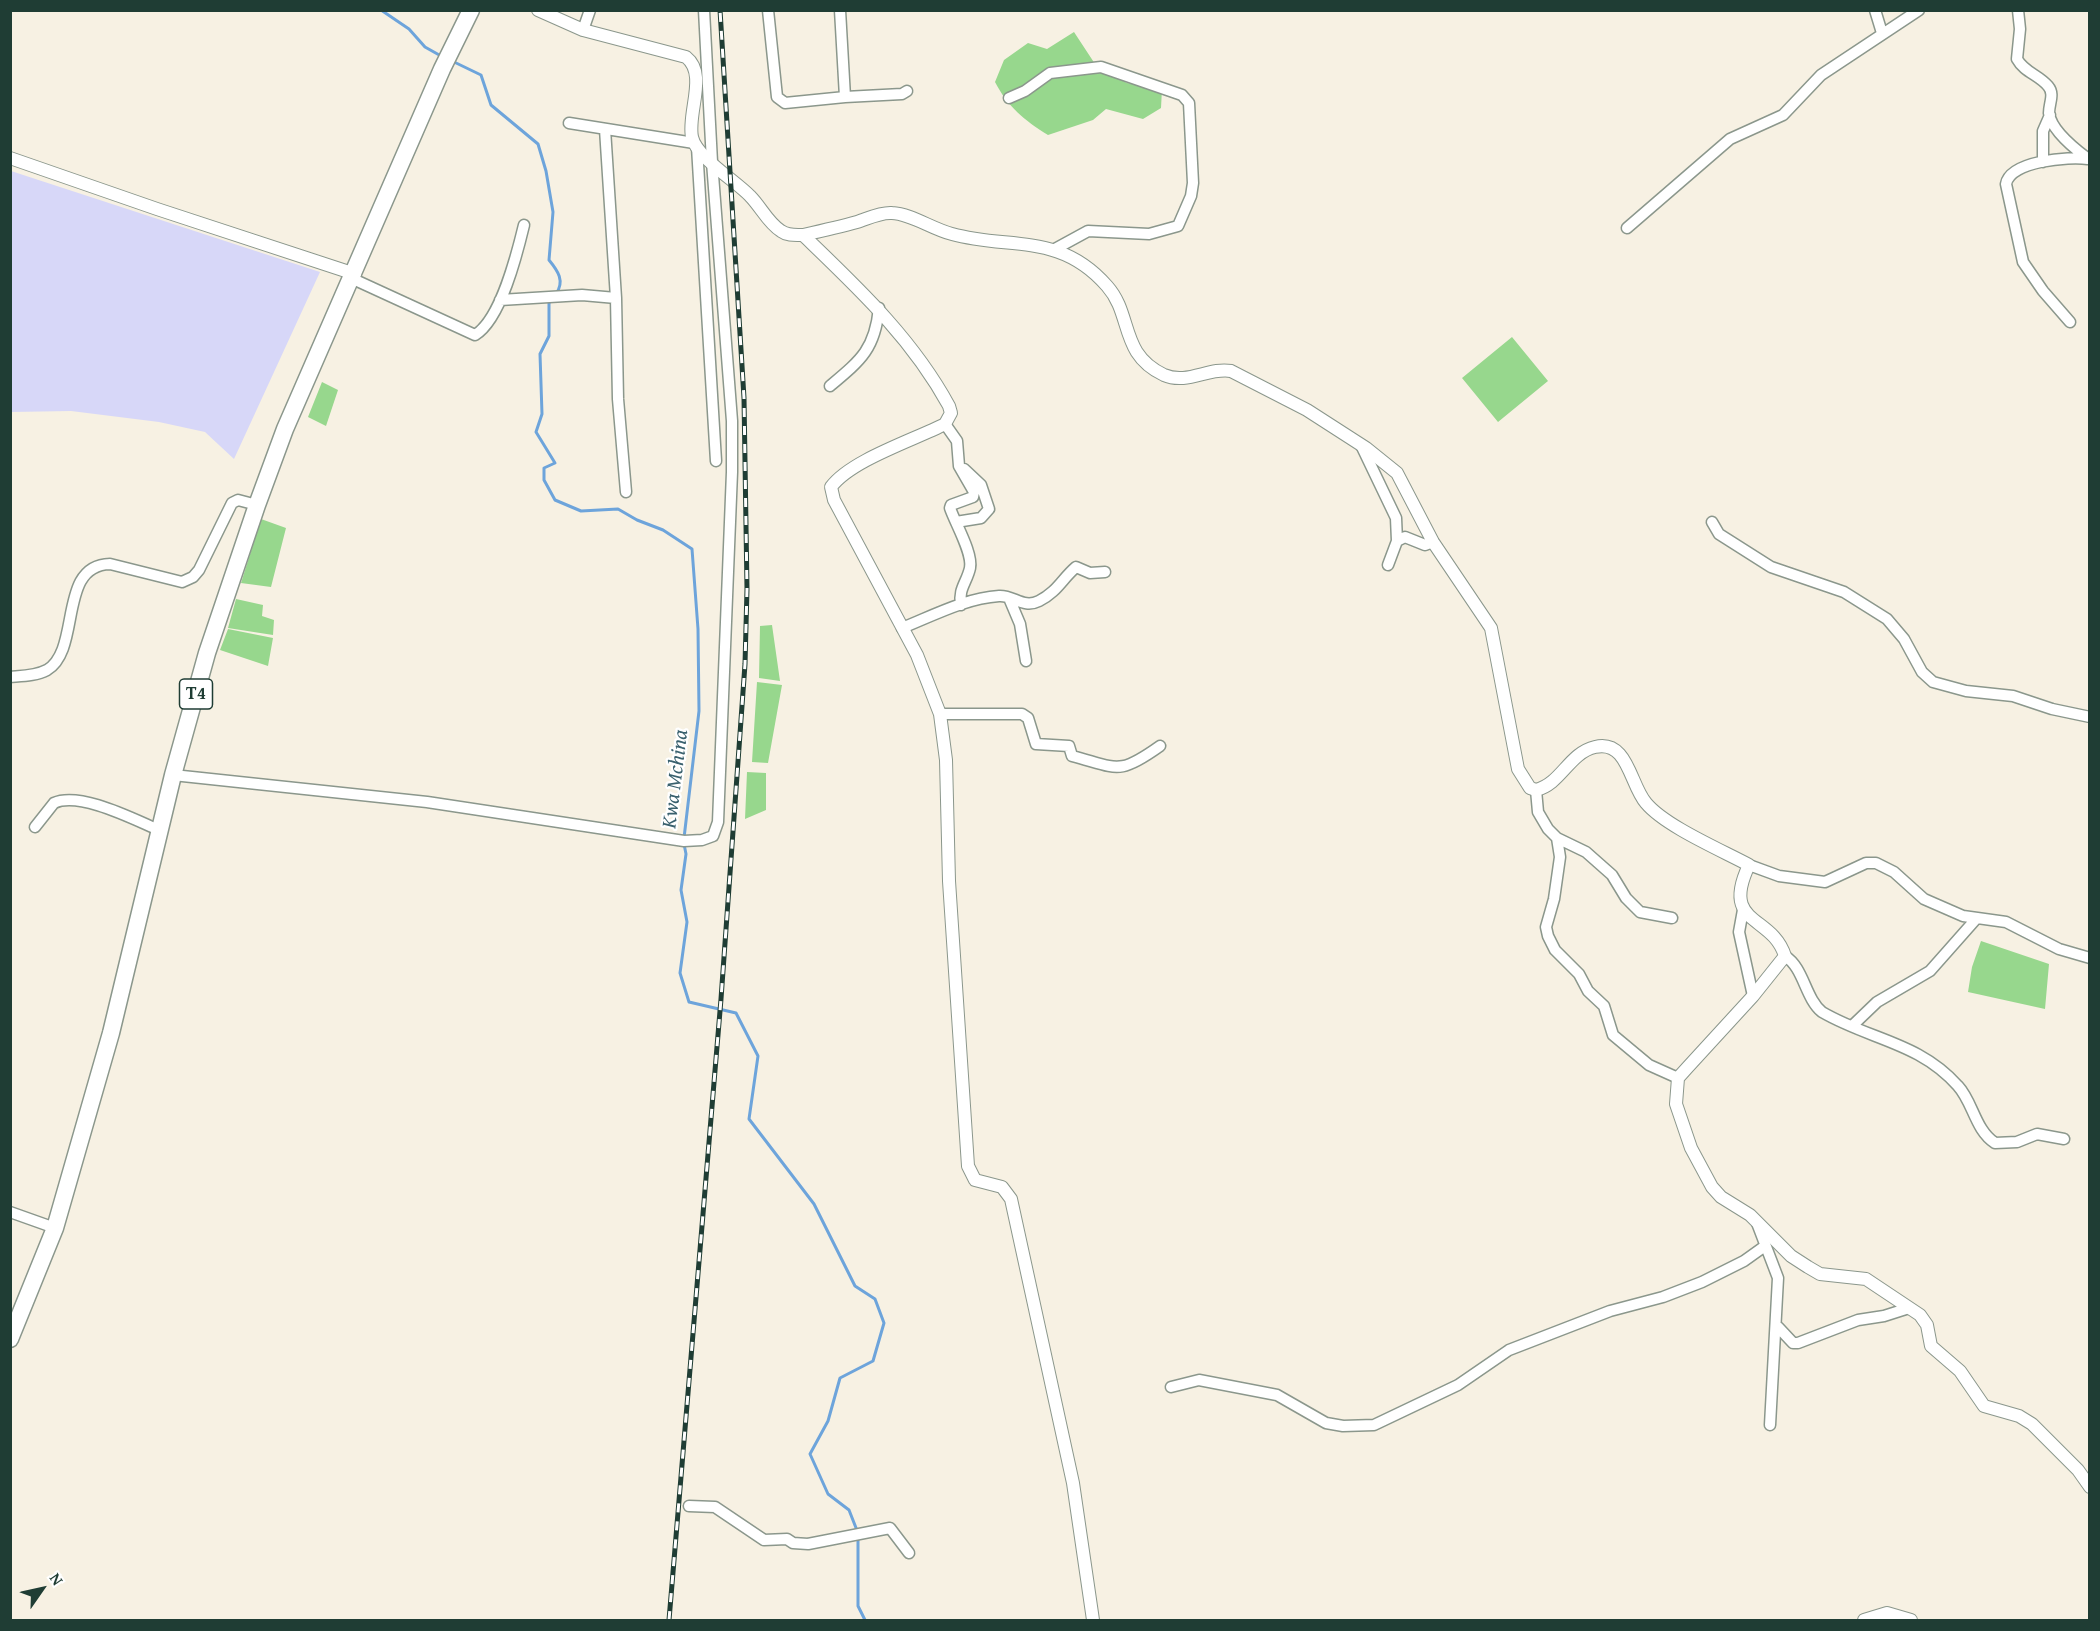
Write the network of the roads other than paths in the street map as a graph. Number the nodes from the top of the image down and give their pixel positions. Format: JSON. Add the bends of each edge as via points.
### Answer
{"nodes":[{"id":1,"x":471,"y":10,"type":"edge"},
{"id":2,"x":538,"y":10,"type":"edge"},
{"id":3,"x":590,"y":10,"type":"edge"},
{"id":4,"x":704,"y":10,"type":"edge"},
{"id":5,"x":768,"y":10,"type":"edge"},
{"id":6,"x":840,"y":10,"type":"edge"},
{"id":7,"x":1875,"y":10,"type":"edge"},
{"id":8,"x":1919,"y":10,"type":"edge"},
{"id":9,"x":2018,"y":10,"type":"edge"},
{"id":10,"x":583,"y":30,"type":"junction"},
{"id":11,"x":1882,"y":33,"type":"junction"},
{"id":12,"x":907,"y":91,"type":"dead end"},
{"id":13,"x":845,"y":97,"type":"junction"},
{"id":14,"x":1009,"y":98,"type":"dead end"},
{"id":15,"x":2050,"y":115,"type":"junction"},
{"id":16,"x":569,"y":123,"type":"dead end"},
{"id":17,"x":605,"y":129,"type":"junction"},
{"id":18,"x":695,"y":145,"type":"junction"},
{"id":19,"x":10,"y":158,"type":"edge"},
{"id":20,"x":2089,"y":159,"type":"edge"},
{"id":21,"x":712,"y":162,"type":"junction"},
{"id":22,"x":2043,"y":162,"type":"junction"},
{"id":23,"x":524,"y":225,"type":"dead end"},
{"id":24,"x":1627,"y":228,"type":"dead end"},
{"id":25,"x":803,"y":235,"type":"junction"},
{"id":26,"x":1056,"y":249,"type":"junction"},
{"id":27,"x":354,"y":276,"type":"junction"},
{"id":28,"x":616,"y":298,"type":"junction"},
{"id":29,"x":500,"y":300,"type":"junction"},
{"id":30,"x":879,"y":308,"type":"junction"},
{"id":31,"x":2070,"y":322,"type":"dead end"},
{"id":32,"x":830,"y":386,"type":"dead end"},
{"id":33,"x":945,"y":424,"type":"junction"},
{"id":34,"x":1361,"y":445,"type":"junction"},
{"id":35,"x":716,"y":461,"type":"dead end"},
{"id":36,"x":959,"y":462,"type":"junction"},
{"id":37,"x":626,"y":492,"type":"dead end"},
{"id":38,"x":257,"y":505,"type":"junction"},
{"id":39,"x":956,"y":522,"type":"junction"},
{"id":40,"x":1712,"y":522,"type":"dead end"},
{"id":41,"x":1397,"y":541,"type":"junction"},
{"id":42,"x":1433,"y":542,"type":"junction"},
{"id":43,"x":1388,"y":566,"type":"dead end"},
{"id":44,"x":1105,"y":572,"type":"dead end"},
{"id":45,"x":1009,"y":598,"type":"junction"},
{"id":46,"x":961,"y":605,"type":"junction"},
{"id":47,"x":902,"y":628,"type":"junction"},
{"id":48,"x":1026,"y":661,"type":"dead end"},
{"id":49,"x":10,"y":677,"type":"edge"},
{"id":50,"x":940,"y":714,"type":"junction"},
{"id":51,"x":2090,"y":717,"type":"edge"},
{"id":52,"x":1160,"y":746,"type":"dead end"},
{"id":53,"x":172,"y":775,"type":"junction"},
{"id":54,"x":1536,"y":790,"type":"junction"},
{"id":55,"x":34,"y":827,"type":"dead end"},
{"id":56,"x":159,"y":830,"type":"junction"},
{"id":57,"x":1557,"y":838,"type":"junction"},
{"id":58,"x":1749,"y":866,"type":"junction"},
{"id":59,"x":1743,"y":910,"type":"junction"},
{"id":60,"x":1672,"y":918,"type":"dead end"},
{"id":61,"x":1976,"y":919,"type":"junction"},
{"id":62,"x":1785,"y":956,"type":"junction"},
{"id":63,"x":2090,"y":958,"type":"edge"},
{"id":64,"x":1753,"y":996,"type":"junction"},
{"id":65,"x":1852,"y":1026,"type":"junction"},
{"id":66,"x":1678,"y":1078,"type":"junction"},
{"id":67,"x":2064,"y":1139,"type":"dead end"},
{"id":68,"x":10,"y":1212,"type":"edge"},
{"id":69,"x":1757,"y":1223,"type":"junction"},
{"id":70,"x":56,"y":1228,"type":"junction"},
{"id":71,"x":1765,"y":1246,"type":"junction"},
{"id":72,"x":1910,"y":1308,"type":"junction"},
{"id":73,"x":1778,"y":1327,"type":"junction"},
{"id":74,"x":10,"y":1339,"type":"edge"},
{"id":75,"x":1171,"y":1387,"type":"dead end"},
{"id":76,"x":1770,"y":1425,"type":"dead end"},
{"id":77,"x":2090,"y":1487,"type":"edge"},
{"id":78,"x":689,"y":1506,"type":"dead end"},
{"id":79,"x":909,"y":1553,"type":"dead end"},
{"id":80,"x":1093,"y":1620,"type":"edge"},
{"id":81,"x":1864,"y":1620,"type":"edge"},
{"id":82,"x":1911,"y":1620,"type":"edge"}],
"edges":[{"from":1,"to":27,"type":"highway","number":"T4"},
{"from":2,"to":10,"type":"street"},
{"from":3,"to":10,"type":"street"},
{"from":4,"to":21,"type":"street"},
{"from":5,"to":13,"type":"street","via":[[779,99],[785,103]]},
{"from":6,"to":13,"type":"street"},
{"from":7,"to":11,"type":"street"},
{"from":8,"to":11,"type":"street"},
{"from":9,"to":15,"type":"street","via":[[2017,59],[2049,86]]},
{"from":10,"to":18,"type":"street","via":[[692,61],[696,76],[691,135]]},
{"from":11,"to":24,"type":"street","via":[[1821,75],[1783,115],[1730,139]]},
{"from":12,"to":13,"type":"street"},
{"from":14,"to":26,"type":"street","via":[[1050,73],[1101,67],[1182,95],[1189,104],[1193,183],[1180,224],[1149,234],[1088,231]]},
{"from":15,"to":20,"type":"street","via":[[2054,125]]},
{"from":15,"to":22,"type":"street","via":[[2043,131]]},
{"from":16,"to":17,"type":"street"},
{"from":17,"to":18,"type":"street"},
{"from":17,"to":28,"type":"street"},
{"from":18,"to":21,"type":"street"},
{"from":18,"to":35,"type":"street"},
{"from":19,"to":27,"type":"street"},
{"from":20,"to":22,"type":"street"},
{"from":21,"to":25,"type":"street","via":[[750,196],[775,227],[787,235]]},
{"from":21,"to":53,"type":"street","via":[[732,421],[718,822],[713,836],[684,841],[427,802]]},
{"from":22,"to":31,"type":"street","via":[[2015,172],[2006,184],[2023,262]]},
{"from":23,"to":29,"type":"street"},
{"from":25,"to":26,"type":"street","via":[[889,213],[958,236]]},
{"from":25,"to":30,"type":"street"},
{"from":26,"to":34,"type":"street","via":[[1108,286],[1131,342],[1152,367],[1181,378],[1231,371],[1307,410]]},
{"from":27,"to":29,"type":"street","via":[[475,335]]},
{"from":27,"to":38,"type":"highway","number":"T4","via":[[285,429]]},
{"from":28,"to":29,"type":"street","via":[[582,295]]},
{"from":28,"to":37,"type":"street","via":[[618,399]]},
{"from":30,"to":32,"type":"street","via":[[876,333],[866,351]]},
{"from":30,"to":33,"type":"street","via":[[918,354],[945,397],[951,413]]},
{"from":33,"to":36,"type":"street","via":[[957,441]]},
{"from":33,"to":47,"type":"street","via":[[870,459],[836,479],[831,487],[834,500]]},
{"from":34,"to":41,"type":"street","via":[[1391,504],[1398,526]]},
{"from":34,"to":42,"type":"street","via":[[1397,472]]},
{"from":36,"to":39,"type":"street","via":[[974,494],[951,505]]},
{"from":36,"to":39,"type":"street","via":[[981,485],[989,509],[981,518]]},
{"from":38,"to":49,"type":"street","via":[[238,500],[232,503],[199,570],[182,582],[110,564],[95,565],[79,586],[53,665],[41,673]]},
{"from":38,"to":53,"type":"highway","number":"T4","via":[[207,653]]},
{"from":39,"to":46,"type":"street","via":[[970,567],[960,592]]},
{"from":40,"to":51,"type":"street","via":[[1719,534],[1771,567],[1844,592],[1887,619],[1933,682],[1966,691],[2013,696],[2052,710]]},
{"from":41,"to":42,"type":"street","via":[[1405,537],[1425,544]]},
{"from":41,"to":43,"type":"street"},
{"from":42,"to":54,"type":"street","via":[[1491,628],[1518,769],[1530,788]]},
{"from":44,"to":45,"type":"street","via":[[1090,573],[1076,567],[1064,583],[1039,601],[1027,604]]},
{"from":45,"to":46,"type":"street","via":[[997,596]]},
{"from":45,"to":48,"type":"street","via":[[1020,624]]},
{"from":46,"to":47,"type":"street"},
{"from":47,"to":50,"type":"street","via":[[928,679]]},
{"from":50,"to":52,"type":"street","via":[[1022,714],[1028,718],[1036,744],[1069,747],[1072,756],[1106,768],[1134,763]]},
{"from":50,"to":80,"type":"street","via":[[946,760],[968,1166],[975,1180],[1002,1187],[1011,1199],[1073,1483]]},
{"from":53,"to":56,"type":"highway","number":"T4"},
{"from":54,"to":57,"type":"street","via":[[1538,812]]},
{"from":54,"to":58,"type":"street","via":[[1555,779],[1586,751],[1604,746],[1614,749],[1622,756],[1639,794],[1655,812]]},
{"from":55,"to":56,"type":"street","via":[[54,803],[72,801],[110,809]]},
{"from":56,"to":70,"type":"highway","number":"T4","via":[[109,1041]]},
{"from":57,"to":60,"type":"street","via":[[1586,852],[1612,875],[1640,912]]},
{"from":57,"to":66,"type":"street","via":[[1560,857],[1546,927],[1551,943],[1604,1006],[1613,1035],[1649,1065]]},
{"from":58,"to":59,"type":"street","via":[[1740,883]]},
{"from":58,"to":61,"type":"street","via":[[1779,876],[1825,882],[1866,863],[1876,864],[1894,872],[1924,899]]},
{"from":59,"to":62,"type":"street"},
{"from":59,"to":64,"type":"street","via":[[1739,932]]},
{"from":61,"to":63,"type":"street","via":[[2006,922],[2059,949]]},
{"from":61,"to":65,"type":"street","via":[[1930,970],[1877,1002]]},
{"from":62,"to":64,"type":"street"},
{"from":62,"to":65,"type":"street","via":[[1816,1007]]},
{"from":64,"to":66,"type":"street"},
{"from":65,"to":67,"type":"street","via":[[1913,1050],[1928,1060],[1958,1085],[1976,1121],[1995,1143],[2017,1142],[2037,1134]]},
{"from":66,"to":69,"type":"street","via":[[1675,1094],[1681,1124],[1707,1180],[1721,1197]]},
{"from":68,"to":70,"type":"street"},
{"from":69,"to":71,"type":"street"},
{"from":69,"to":72,"type":"street","via":[[1791,1256],[1820,1274],[1866,1279]]},
{"from":70,"to":74,"type":"highway","number":"T4"},
{"from":71,"to":73,"type":"street","via":[[1778,1278]]},
{"from":71,"to":75,"type":"street","via":[[1702,1282],[1610,1311],[1509,1350],[1458,1385],[1374,1425],[1326,1423],[1276,1395],[1199,1380]]},
{"from":72,"to":73,"type":"street","via":[[1858,1320],[1798,1343],[1793,1343]]},
{"from":72,"to":77,"type":"street","via":[[1927,1325],[1931,1346],[1960,1371],[1984,1406],[2032,1424]]},
{"from":73,"to":76,"type":"street"},
{"from":78,"to":79,"type":"street","via":[[715,1507],[764,1540],[787,1539],[808,1544],[890,1528]]},
{"from":81,"to":82,"type":"street","via":[[1887,1613]]}]}
